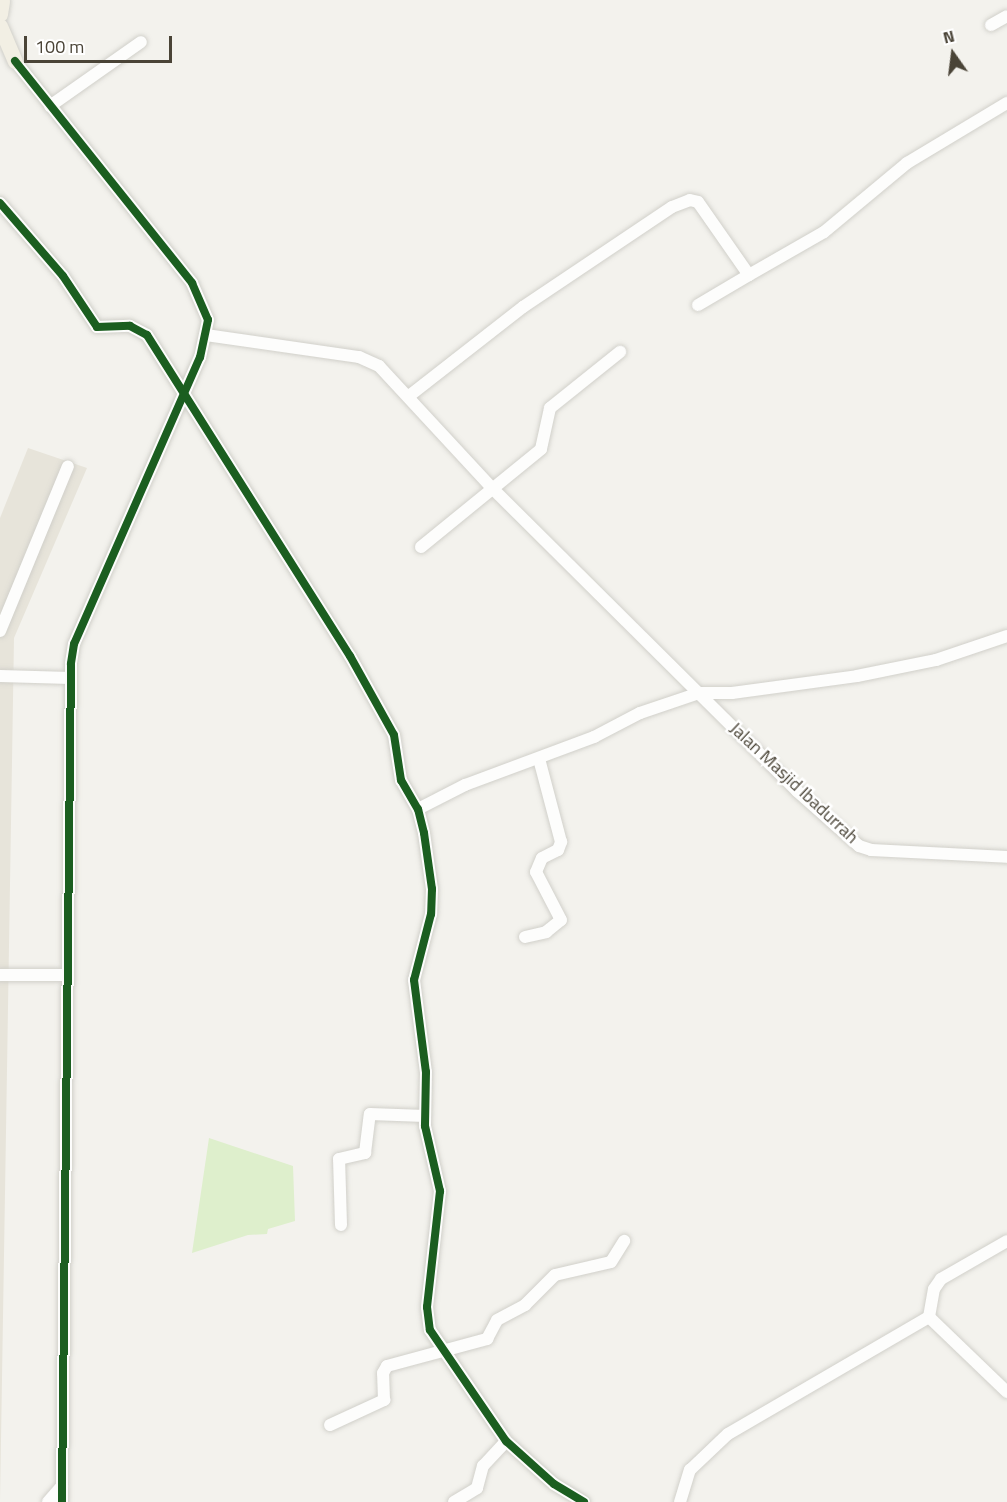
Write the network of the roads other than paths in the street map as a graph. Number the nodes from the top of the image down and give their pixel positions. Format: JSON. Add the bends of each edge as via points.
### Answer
{"nodes":[{"id":1,"x":1,"y":1,"type":"edge"},
{"id":2,"x":0,"y":14,"type":"edge"},
{"id":3,"x":1007,"y":16,"type":"edge"},
{"id":4,"x":991,"y":25,"type":"dead end"},
{"id":5,"x":0,"y":26,"type":"edge"},
{"id":6,"x":141,"y":42,"type":"dead end"},
{"id":7,"x":0,"y":46,"type":"edge"},
{"id":8,"x":15,"y":61,"type":"junction"},
{"id":9,"x":1007,"y":103,"type":"edge"},
{"id":10,"x":50,"y":106,"type":"junction"},
{"id":11,"x":0,"y":203,"type":"edge"},
{"id":12,"x":749,"y":275,"type":"junction"},
{"id":13,"x":698,"y":305,"type":"dead end"},
{"id":14,"x":206,"y":335,"type":"junction"},
{"id":15,"x":620,"y":352,"type":"dead end"},
{"id":16,"x":184,"y":396,"type":"junction"},
{"id":17,"x":409,"y":396,"type":"junction"},
{"id":18,"x":68,"y":466,"type":"dead end"},
{"id":19,"x":493,"y":489,"type":"junction"},
{"id":20,"x":421,"y":548,"type":"dead end"},
{"id":21,"x":0,"y":631,"type":"edge"},
{"id":22,"x":1007,"y":636,"type":"edge"},
{"id":23,"x":0,"y":676,"type":"edge"},
{"id":24,"x":70,"y":678,"type":"junction"},
{"id":25,"x":699,"y":693,"type":"junction"},
{"id":26,"x":539,"y":759,"type":"junction"},
{"id":27,"x":418,"y":809,"type":"junction"},
{"id":28,"x":1007,"y":857,"type":"edge"},
{"id":29,"x":525,"y":937,"type":"dead end"},
{"id":30,"x":0,"y":975,"type":"edge"},
{"id":31,"x":67,"y":975,"type":"junction"},
{"id":32,"x":425,"y":1116,"type":"junction"},
{"id":33,"x":341,"y":1225,"type":"dead end"},
{"id":34,"x":624,"y":1241,"type":"dead end"},
{"id":35,"x":1007,"y":1241,"type":"edge"},
{"id":36,"x":930,"y":1317,"type":"junction"},
{"id":37,"x":442,"y":1350,"type":"junction"},
{"id":38,"x":1007,"y":1392,"type":"edge"},
{"id":39,"x":330,"y":1425,"type":"dead end"},
{"id":40,"x":506,"y":1441,"type":"junction"},
{"id":41,"x":62,"y":1486,"type":"junction"},
{"id":42,"x":48,"y":1502,"type":"edge"},
{"id":43,"x":62,"y":1502,"type":"edge"},
{"id":44,"x":454,"y":1502,"type":"edge"},
{"id":45,"x":584,"y":1502,"type":"edge"},
{"id":46,"x":680,"y":1502,"type":"edge"}],
"edges":[{"from":1,"to":2,"type":"main road"},
{"from":3,"to":4,"type":"street"},
{"from":5,"to":8,"type":"main road"},
{"from":6,"to":10,"type":"street"},
{"from":7,"to":8,"type":"main road"},
{"from":8,"to":10,"type":"street"},
{"from":9,"to":12,"type":"street","via":[[907,163],[824,232]]},
{"from":10,"to":14,"type":"street","via":[[196,289],[205,306]]},
{"from":11,"to":16,"type":"street","via":[[63,276],[97,327],[130,326],[147,335]]},
{"from":12,"to":13,"type":"street"},
{"from":12,"to":17,"type":"street","via":[[706,209],[698,202],[681,203],[523,307]]},
{"from":14,"to":16,"type":"street"},
{"from":14,"to":17,"type":"street","via":[[370,360]]},
{"from":15,"to":19,"type":"street","via":[[550,408],[541,449]]},
{"from":16,"to":24,"type":"street","via":[[74,644]]},
{"from":16,"to":27,"type":"street","via":[[380,705],[394,735],[401,780]]},
{"from":17,"to":19,"type":"street","name":"Jalan Masjid Ibadurrah"},
{"from":18,"to":21,"type":"street"},
{"from":19,"to":20,"type":"street"},
{"from":19,"to":25,"type":"street","name":"Jalan Masjid Ibadurrah"},
{"from":22,"to":25,"type":"street","via":[[936,660],[857,676],[732,693]]},
{"from":23,"to":24,"type":"street"},
{"from":24,"to":31,"type":"street"},
{"from":25,"to":26,"type":"street","via":[[639,712]]},
{"from":25,"to":28,"type":"street","name":"Jalan Masjid Ibadurrah","via":[[797,791],[859,846],[872,850]]},
{"from":26,"to":27,"type":"street","via":[[465,785]]},
{"from":26,"to":29,"type":"street","via":[[561,842],[558,850],[542,858],[536,872],[561,920],[546,932]]},
{"from":27,"to":32,"type":"street","via":[[432,897],[414,980],[426,1072]]},
{"from":30,"to":31,"type":"street"},
{"from":31,"to":41,"type":"street"},
{"from":32,"to":33,"type":"street","via":[[370,1114],[365,1153],[339,1159]]},
{"from":32,"to":37,"type":"street","via":[[440,1191],[428,1319]]},
{"from":34,"to":37,"type":"street","via":[[611,1262],[555,1275],[525,1305],[497,1320],[487,1339]]},
{"from":35,"to":36,"type":"street","via":[[941,1279],[934,1289]]},
{"from":36,"to":38,"type":"street"},
{"from":36,"to":46,"type":"street","via":[[728,1434],[690,1470]]},
{"from":37,"to":39,"type":"street","via":[[387,1366],[382,1373],[384,1400]]},
{"from":37,"to":40,"type":"street","via":[[462,1372]]},
{"from":40,"to":44,"type":"street","via":[[483,1466],[477,1488]]},
{"from":40,"to":45,"type":"street","via":[[554,1484]]},
{"from":41,"to":42,"type":"street"},
{"from":41,"to":43,"type":"street"}]}
